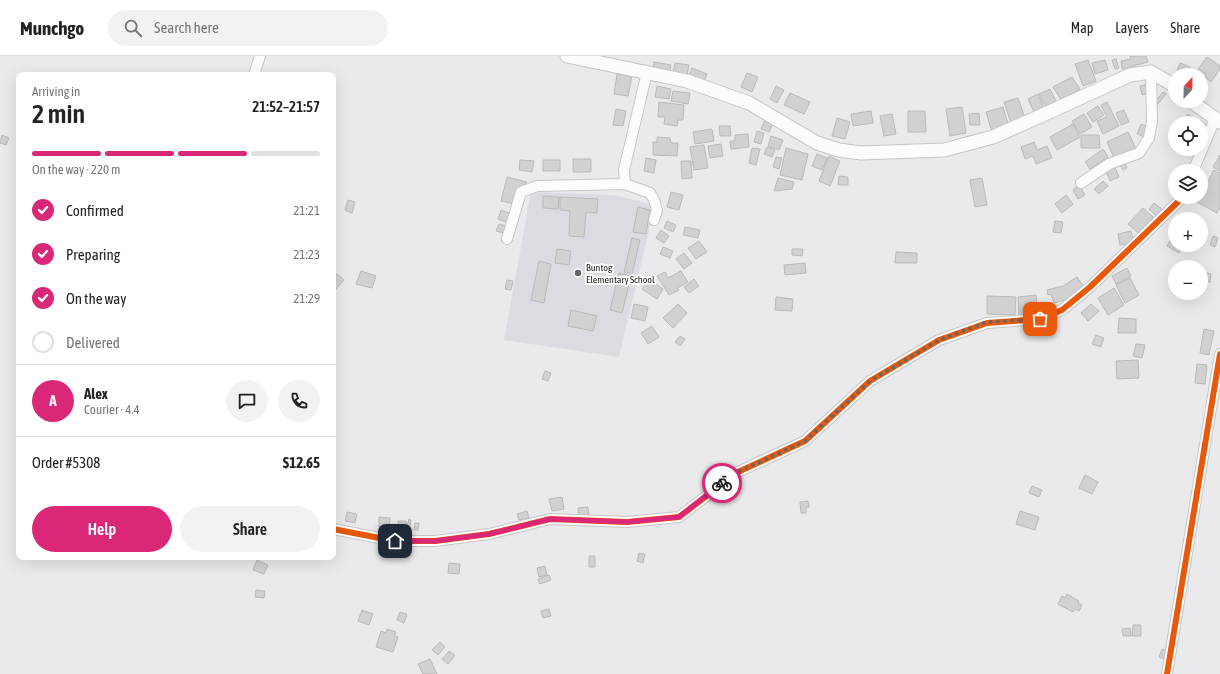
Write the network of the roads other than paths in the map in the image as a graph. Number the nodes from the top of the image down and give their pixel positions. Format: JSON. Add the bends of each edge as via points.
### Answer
{"nodes":[{"id":1,"x":260,"y":56,"type":"edge"},
{"id":2,"x":567,"y":56,"type":"edge"},
{"id":3,"x":255,"y":72,"type":"edge"},
{"id":4,"x":647,"y":72,"type":"junction"},
{"id":5,"x":1151,"y":72,"type":"junction"},
{"id":6,"x":1168,"y":82,"type":"edge"},
{"id":7,"x":1200,"y":108,"type":"edge"},
{"id":8,"x":1218,"y":121,"type":"edge"},
{"id":9,"x":1196,"y":164,"type":"edge"},
{"id":10,"x":1081,"y":183,"type":"dead end"},
{"id":11,"x":625,"y":184,"type":"junction"},
{"id":12,"x":1176,"y":204,"type":"edge"},
{"id":13,"x":654,"y":220,"type":"dead end"},
{"id":14,"x":507,"y":239,"type":"dead end"},
{"id":15,"x":1220,"y":354,"type":"edge"},
{"id":16,"x":336,"y":530,"type":"edge"},
{"id":17,"x":1167,"y":674,"type":"edge"}],
"edges":[{"from":1,"to":3,"type":"street"},
{"from":2,"to":4,"type":"main road"},
{"from":4,"to":5,"type":"main road","via":[[687,81],[749,103],[817,143],[861,153],[944,150],[992,137],[1130,75]]},
{"from":4,"to":11,"type":"street","via":[[624,170]]},
{"from":5,"to":6,"type":"main road"},
{"from":5,"to":10,"type":"street","via":[[1152,121],[1149,138],[1139,153],[1109,164]]},
{"from":7,"to":8,"type":"main road"},
{"from":8,"to":9,"type":"street"},
{"from":11,"to":13,"type":"street","via":[[650,193],[657,210]]},
{"from":11,"to":14,"type":"street","via":[[537,186],[521,192]]},
{"from":12,"to":16,"type":"street","via":[[1090,287],[1062,310],[1040,319],[987,322],[939,340],[870,381],[805,441],[738,472],[679,517],[627,522],[550,519],[489,534],[435,541],[395,541]]},
{"from":15,"to":17,"type":"street"}]}
